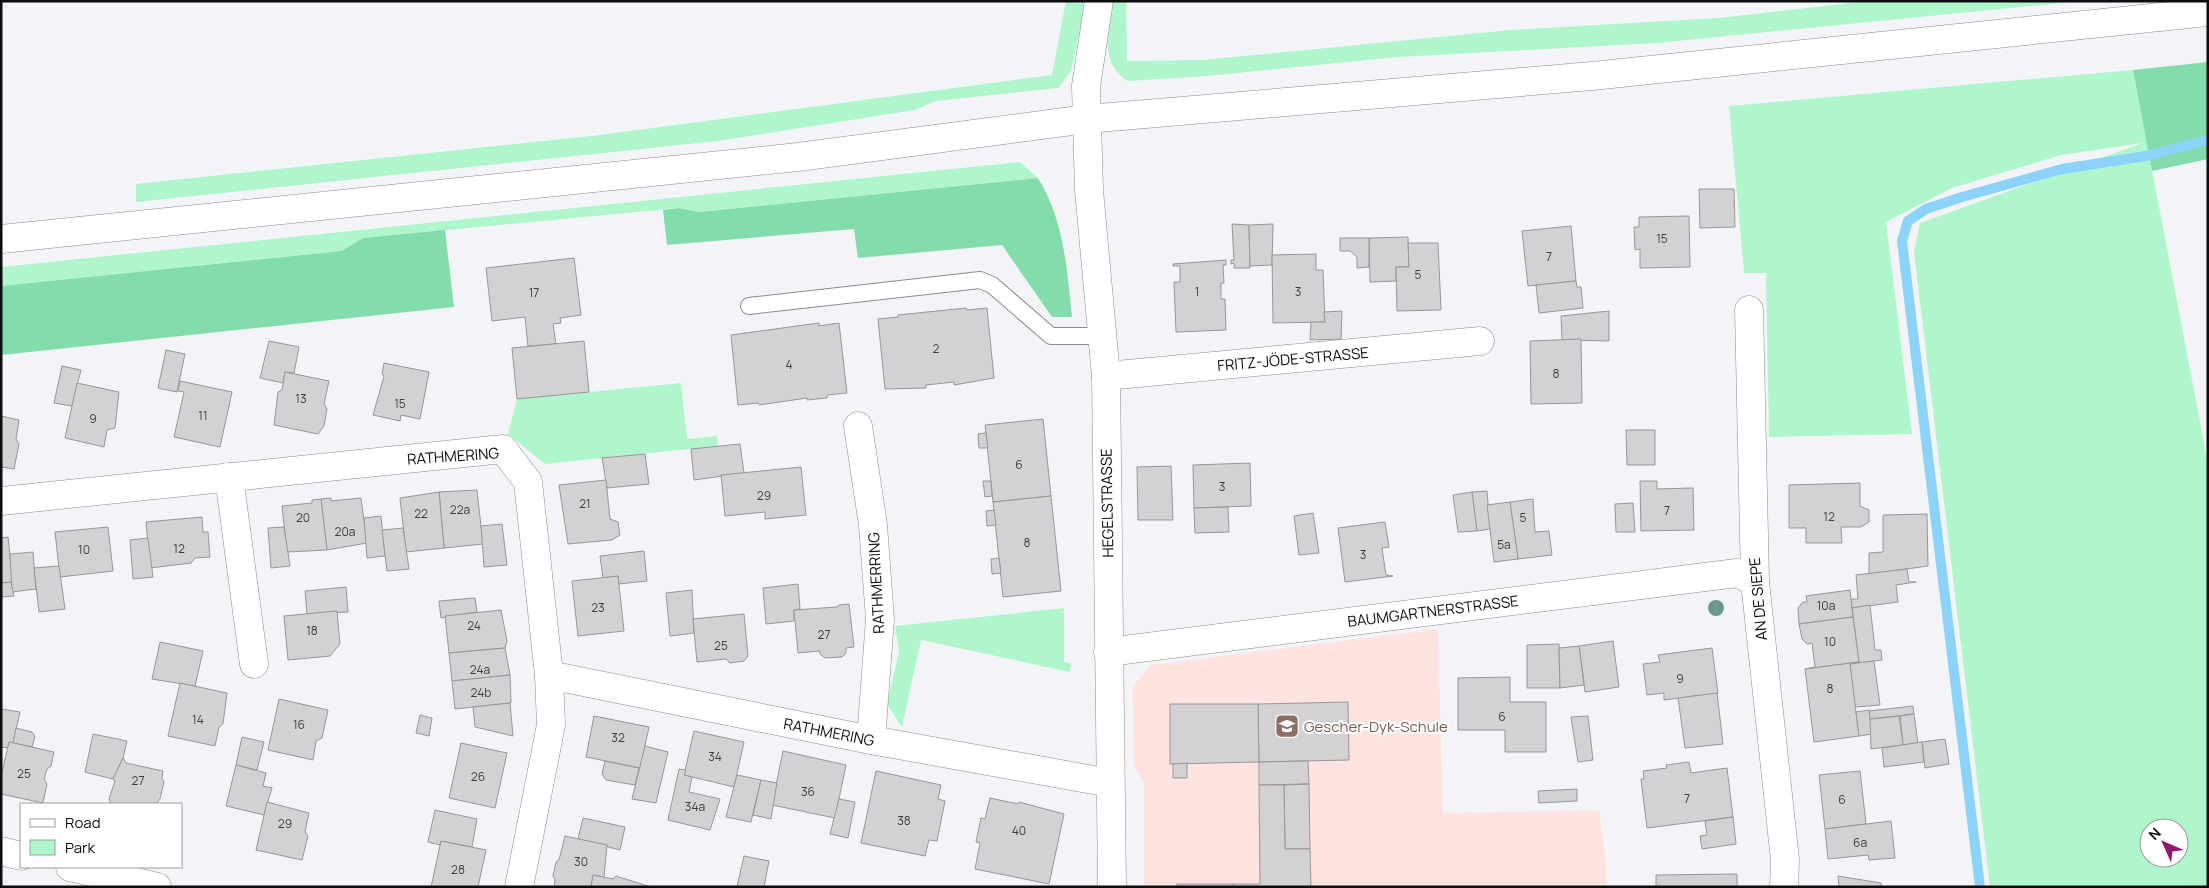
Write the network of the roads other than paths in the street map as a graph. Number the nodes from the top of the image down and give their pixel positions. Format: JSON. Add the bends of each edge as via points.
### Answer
{"nodes":[{"id":1,"x":1099,"y":1,"type":"edge"},
{"id":2,"x":2208,"y":12,"type":"edge"},
{"id":3,"x":1087,"y":119,"type":"junction"},
{"id":4,"x":1,"y":238,"type":"edge"},
{"id":5,"x":749,"y":306,"type":"dead end"},
{"id":6,"x":1749,"y":310,"type":"dead end"},
{"id":7,"x":1103,"y":336,"type":"junction"},
{"id":8,"x":1480,"y":342,"type":"dead end"},
{"id":9,"x":1106,"y":376,"type":"junction"},
{"id":10,"x":858,"y":426,"type":"dead end"},
{"id":11,"x":229,"y":477,"type":"junction"},
{"id":12,"x":1,"y":501,"type":"edge"},
{"id":13,"x":1755,"y":582,"type":"junction"},
{"id":14,"x":1108,"y":652,"type":"junction"},
{"id":15,"x":254,"y":664,"type":"dead end"},
{"id":16,"x":549,"y":675,"type":"junction"},
{"id":17,"x":871,"y":740,"type":"junction"},
{"id":18,"x":1110,"y":783,"type":"junction"},
{"id":19,"x":1,"y":851,"type":"edge"},
{"id":20,"x":20,"y":856,"type":"edge"},
{"id":21,"x":74,"y":868,"type":"edge"},
{"id":22,"x":157,"y":887,"type":"edge"},
{"id":23,"x":519,"y":887,"type":"edge"},
{"id":24,"x":1112,"y":887,"type":"edge"},
{"id":25,"x":1784,"y":887,"type":"edge"}],
"edges":[{"from":1,"to":3,"type":"street","name":"HEGELSTRASSE","via":[[1086,86]]},
{"from":2,"to":3,"type":"street","via":[[1592,76]]},
{"from":3,"to":4,"type":"street","via":[[798,157]]},
{"from":3,"to":7,"type":"street","name":"HEGELSTRASSE","via":[[1089,190]]},
{"from":5,"to":7,"type":"lane","via":[[980,280],[992,285],[1051,336]]},
{"from":6,"to":13,"type":"street","name":"AN DE SIEPE"},
{"from":7,"to":9,"type":"street","name":"HEGELSTRASSE"},
{"from":8,"to":9,"type":"street","name":"FRITZ-JÖDE-STRASSE"},
{"from":9,"to":14,"type":"street","name":"HEGELSTRASSE"},
{"from":10,"to":17,"type":"street","name":"RATHMERRING","via":[[873,525],[880,618]]},
{"from":11,"to":12,"type":"street","name":"RATHMERING"},
{"from":11,"to":15,"type":"street"},
{"from":11,"to":16,"type":"street","name":"RATHMERING","via":[[503,449],[528,482]]},
{"from":13,"to":14,"type":"street","name":"BAUMGARTNERSTRASSE","via":[[1737,573]]},
{"from":13,"to":25,"type":"street","name":"AN DE SIEPE","via":[[1784,860]]},
{"from":14,"to":18,"type":"street","name":"HEGELSTRASSE"},
{"from":16,"to":17,"type":"street","name":"RATHMERING"},
{"from":16,"to":23,"type":"street","name":"RATHMERING","via":[[551,725]]},
{"from":17,"to":18,"type":"street","name":"RATHMERING"},
{"from":18,"to":24,"type":"street","name":"HEGELSTRASSE"},
{"from":19,"to":20,"type":"street"},
{"from":21,"to":22,"type":"street"}]}
